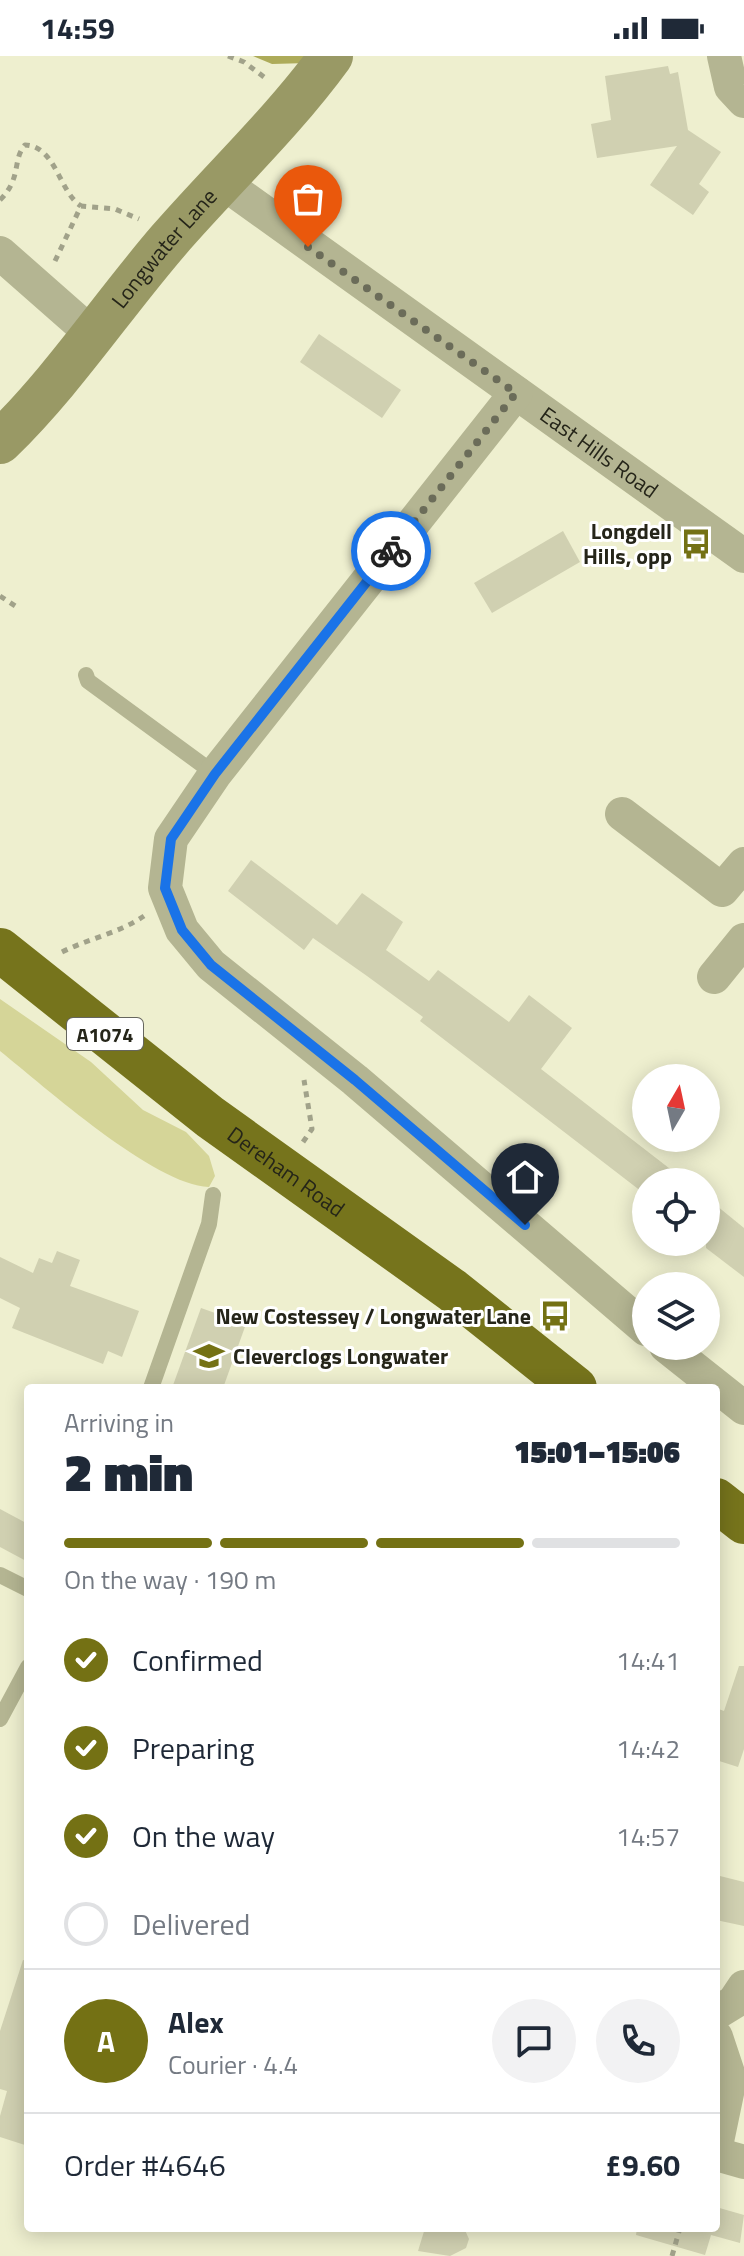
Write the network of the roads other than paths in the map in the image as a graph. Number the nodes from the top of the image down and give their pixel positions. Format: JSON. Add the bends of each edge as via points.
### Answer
{"nodes":[{"id":1,"x":331,"y":56,"type":"edge"},
{"id":2,"x":724,"y":56,"type":"edge"},
{"id":3,"x":744,"y":101,"type":"edge"},
{"id":4,"x":222,"y":182,"type":"junction"},
{"id":5,"x":0,"y":253,"type":"edge"},
{"id":6,"x":92,"y":334,"type":"junction"},
{"id":7,"x":516,"y":393,"type":"junction"},
{"id":8,"x":0,"y":442,"type":"edge"},
{"id":9,"x":744,"y":556,"type":"edge"},
{"id":10,"x":86,"y":675,"type":"dead end"},
{"id":11,"x":215,"y":774,"type":"junction"},
{"id":12,"x":622,"y":814,"type":"dead end"},
{"id":13,"x":744,"y":864,"type":"edge"},
{"id":14,"x":733,"y":899,"type":"edge"},
{"id":15,"x":744,"y":940,"type":"edge"},
{"id":16,"x":0,"y":950,"type":"edge"},
{"id":17,"x":714,"y":977,"type":"dead end"},
{"id":18,"x":213,"y":1195,"type":"dead end"},
{"id":19,"x":632,"y":1317,"type":"edge"},
{"id":20,"x":684,"y":1360,"type":"edge"},
{"id":21,"x":152,"y":1384,"type":"edge"},
{"id":22,"x":570,"y":1384,"type":"edge"},
{"id":23,"x":714,"y":1384,"type":"edge"},
{"id":24,"x":720,"y":1389,"type":"edge"},
{"id":25,"x":744,"y":1408,"type":"edge"},
{"id":26,"x":720,"y":1503,"type":"edge"},
{"id":27,"x":744,"y":1522,"type":"edge"},
{"id":28,"x":0,"y":1575,"type":"edge"},
{"id":29,"x":24,"y":1587,"type":"edge"},
{"id":30,"x":24,"y":1674,"type":"edge"},
{"id":31,"x":0,"y":1719,"type":"edge"},
{"id":32,"x":744,"y":1987,"type":"edge"},
{"id":33,"x":720,"y":2011,"type":"edge"},
{"id":34,"x":720,"y":2049,"type":"edge"},
{"id":35,"x":720,"y":2127,"type":"edge"},
{"id":36,"x":720,"y":2155,"type":"edge"},
{"id":37,"x":744,"y":2162,"type":"edge"}],
"edges":[{"from":1,"to":4,"type":"street","name":"Longwater Lane","via":[[298,102]]},
{"from":2,"to":3,"type":"street","via":[[731,87]]},
{"from":4,"to":6,"type":"street","name":"Longwater Lane"},
{"from":4,"to":7,"type":"street","name":"East Hills Road"},
{"from":5,"to":6,"type":"street"},
{"from":6,"to":8,"type":"street","name":"Longwater Lane"},
{"from":7,"to":9,"type":"street","name":"East Hills Road"},
{"from":7,"to":11,"type":"street"},
{"from":10,"to":11,"type":"lane"},
{"from":11,"to":19,"type":"street","via":[[171,839],[165,888],[182,930],[211,965],[355,1080]]},
{"from":12,"to":14,"type":"street"},
{"from":13,"to":14,"type":"street"},
{"from":15,"to":17,"type":"street"},
{"from":16,"to":22,"type":"highway","name":"Dereham Road","number":"A1074","via":[[210,1117],[452,1290]]},
{"from":18,"to":21,"type":"lane","via":[[209,1224]]},
{"from":20,"to":23,"type":"street"},
{"from":24,"to":25,"type":"street"},
{"from":26,"to":27,"type":"highway"},
{"from":28,"to":29,"type":"lane"},
{"from":30,"to":31,"type":"lane"},
{"from":32,"to":33,"type":"street"},
{"from":34,"to":35,"type":"street","via":[[730,2079]]},
{"from":36,"to":37,"type":"street"}]}
